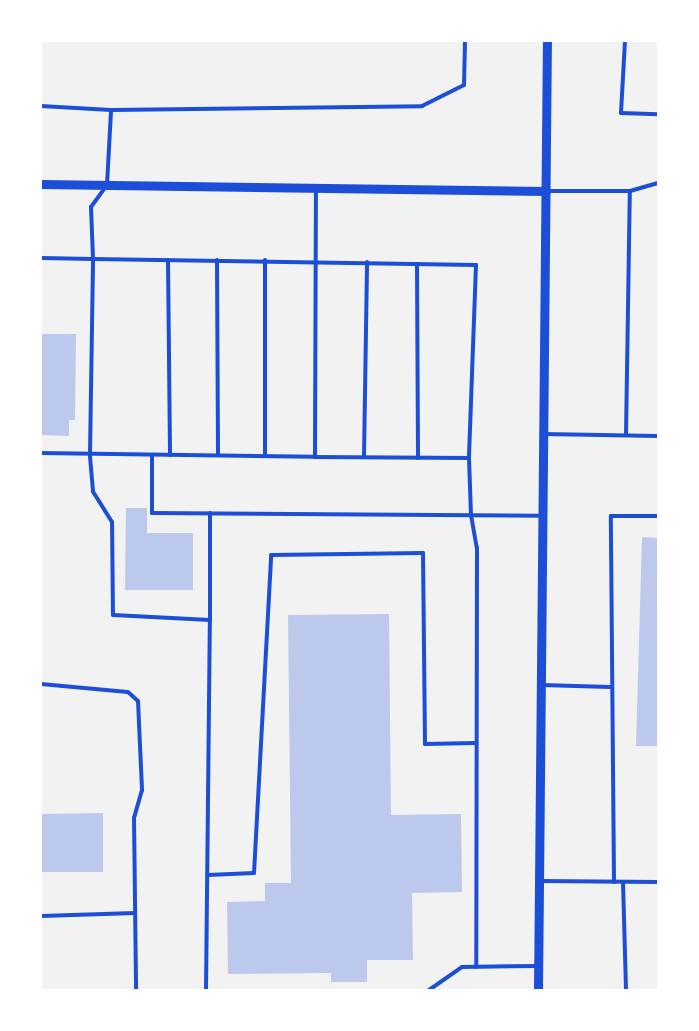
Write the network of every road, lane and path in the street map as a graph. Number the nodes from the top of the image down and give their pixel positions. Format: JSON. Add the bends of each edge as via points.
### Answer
{"nodes":[{"id":1,"x":465,"y":41,"type":"edge"},
{"id":2,"x":548,"y":41,"type":"edge"},
{"id":3,"x":625,"y":41,"type":"edge"},
{"id":4,"x":41,"y":106,"type":"edge"},
{"id":5,"x":111,"y":110,"type":"junction"},
{"id":6,"x":658,"y":114,"type":"edge"},
{"id":7,"x":658,"y":183,"type":"edge"},
{"id":8,"x":41,"y":184,"type":"edge"},
{"id":9,"x":107,"y":185,"type":"junction"},
{"id":10,"x":316,"y":188,"type":"junction"},
{"id":11,"x":546,"y":191,"type":"junction"},
{"id":12,"x":630,"y":191,"type":"junction"},
{"id":13,"x":41,"y":258,"type":"edge"},
{"id":14,"x":92,"y":259,"type":"junction"},
{"id":15,"x":168,"y":260,"type":"junction"},
{"id":16,"x":217,"y":260,"type":"junction"},
{"id":17,"x":265,"y":260,"type":"junction"},
{"id":18,"x":316,"y":260,"type":"junction"},
{"id":19,"x":367,"y":262,"type":"junction"},
{"id":20,"x":417,"y":264,"type":"junction"},
{"id":21,"x":543,"y":434,"type":"junction"},
{"id":22,"x":626,"y":435,"type":"junction"},
{"id":23,"x":658,"y":436,"type":"edge"},
{"id":24,"x":41,"y":453,"type":"edge"},
{"id":25,"x":90,"y":454,"type":"junction"},
{"id":26,"x":152,"y":454,"type":"junction"},
{"id":27,"x":170,"y":455,"type":"junction"},
{"id":28,"x":218,"y":455,"type":"junction"},
{"id":29,"x":266,"y":456,"type":"junction"},
{"id":30,"x":315,"y":456,"type":"junction"},
{"id":31,"x":364,"y":457,"type":"junction"},
{"id":32,"x":418,"y":458,"type":"junction"},
{"id":33,"x":469,"y":458,"type":"junction"},
{"id":34,"x":210,"y":513,"type":"junction"},
{"id":35,"x":470,"y":515,"type":"junction"},
{"id":36,"x":542,"y":516,"type":"junction"},
{"id":37,"x":658,"y":516,"type":"edge"},
{"id":38,"x":210,"y":620,"type":"junction"},
{"id":39,"x":41,"y":684,"type":"edge"},
{"id":40,"x":541,"y":686,"type":"junction"},
{"id":41,"x":610,"y":688,"type":"junction"},
{"id":42,"x":476,"y":743,"type":"junction"},
{"id":43,"x":208,"y":875,"type":"junction"},
{"id":44,"x":538,"y":881,"type":"junction"},
{"id":45,"x":614,"y":882,"type":"junction"},
{"id":46,"x":623,"y":882,"type":"junction"},
{"id":47,"x":658,"y":882,"type":"edge"},
{"id":48,"x":135,"y":914,"type":"junction"},
{"id":49,"x":41,"y":916,"type":"edge"},
{"id":50,"x":538,"y":966,"type":"junction"},
{"id":51,"x":476,"y":967,"type":"junction"},
{"id":52,"x":136,"y":990,"type":"edge"},
{"id":53,"x":206,"y":990,"type":"edge"},
{"id":54,"x":429,"y":990,"type":"edge"},
{"id":55,"x":538,"y":990,"type":"edge"},
{"id":56,"x":626,"y":990,"type":"edge"}],
"edges":[{"from":1,"to":5,"type":"lane","via":[[464,85],[422,106]]},
{"from":2,"to":11,"type":"street"},
{"from":3,"to":6,"type":"lane","via":[[622,113]]},
{"from":4,"to":5,"type":"lane"},
{"from":5,"to":9,"type":"lane"},
{"from":7,"to":12,"type":"lane"},
{"from":8,"to":9,"type":"street"},
{"from":9,"to":10,"type":"street"},
{"from":9,"to":14,"type":"lane","via":[[91,207]]},
{"from":10,"to":11,"type":"street"},
{"from":10,"to":18,"type":"lane"},
{"from":11,"to":12,"type":"lane"},
{"from":11,"to":21,"type":"street"},
{"from":12,"to":22,"type":"lane"},
{"from":13,"to":14,"type":"lane"},
{"from":14,"to":15,"type":"lane"},
{"from":14,"to":25,"type":"lane"},
{"from":15,"to":16,"type":"lane"},
{"from":15,"to":27,"type":"lane"},
{"from":16,"to":17,"type":"lane"},
{"from":16,"to":28,"type":"lane"},
{"from":17,"to":18,"type":"lane"},
{"from":17,"to":29,"type":"lane"},
{"from":18,"to":19,"type":"lane"},
{"from":18,"to":30,"type":"lane"},
{"from":19,"to":20,"type":"lane"},
{"from":19,"to":31,"type":"lane"},
{"from":20,"to":32,"type":"lane"},
{"from":20,"to":33,"type":"lane","via":[[476,265]]},
{"from":21,"to":22,"type":"lane"},
{"from":21,"to":36,"type":"street"},
{"from":22,"to":23,"type":"lane"},
{"from":24,"to":25,"type":"lane"},
{"from":25,"to":26,"type":"lane"},
{"from":25,"to":38,"type":"lane","via":[[92,491],[112,522],[113,615]]},
{"from":26,"to":27,"type":"lane"},
{"from":26,"to":34,"type":"lane","via":[[152,513]]},
{"from":27,"to":28,"type":"lane"},
{"from":28,"to":29,"type":"lane"},
{"from":29,"to":30,"type":"lane"},
{"from":30,"to":31,"type":"lane"},
{"from":31,"to":32,"type":"lane"},
{"from":32,"to":33,"type":"lane"},
{"from":33,"to":35,"type":"lane"},
{"from":34,"to":35,"type":"lane"},
{"from":34,"to":38,"type":"lane"},
{"from":35,"to":36,"type":"lane"},
{"from":35,"to":42,"type":"lane","via":[[477,548]]},
{"from":36,"to":40,"type":"street"},
{"from":37,"to":41,"type":"lane","via":[[611,516]]},
{"from":38,"to":43,"type":"lane"},
{"from":39,"to":48,"type":"lane","via":[[128,692],[138,700],[142,790],[134,818]]},
{"from":40,"to":41,"type":"lane"},
{"from":40,"to":44,"type":"street"},
{"from":41,"to":45,"type":"lane"},
{"from":42,"to":43,"type":"lane","via":[[425,744],[423,554],[271,555],[254,873]]},
{"from":42,"to":51,"type":"lane"},
{"from":43,"to":53,"type":"lane"},
{"from":44,"to":45,"type":"lane"},
{"from":44,"to":50,"type":"street"},
{"from":45,"to":46,"type":"lane"},
{"from":46,"to":47,"type":"lane"},
{"from":46,"to":56,"type":"lane"},
{"from":48,"to":49,"type":"lane"},
{"from":48,"to":52,"type":"lane"},
{"from":50,"to":51,"type":"lane"},
{"from":50,"to":55,"type":"street"},
{"from":51,"to":54,"type":"lane","via":[[462,967]]}]}
